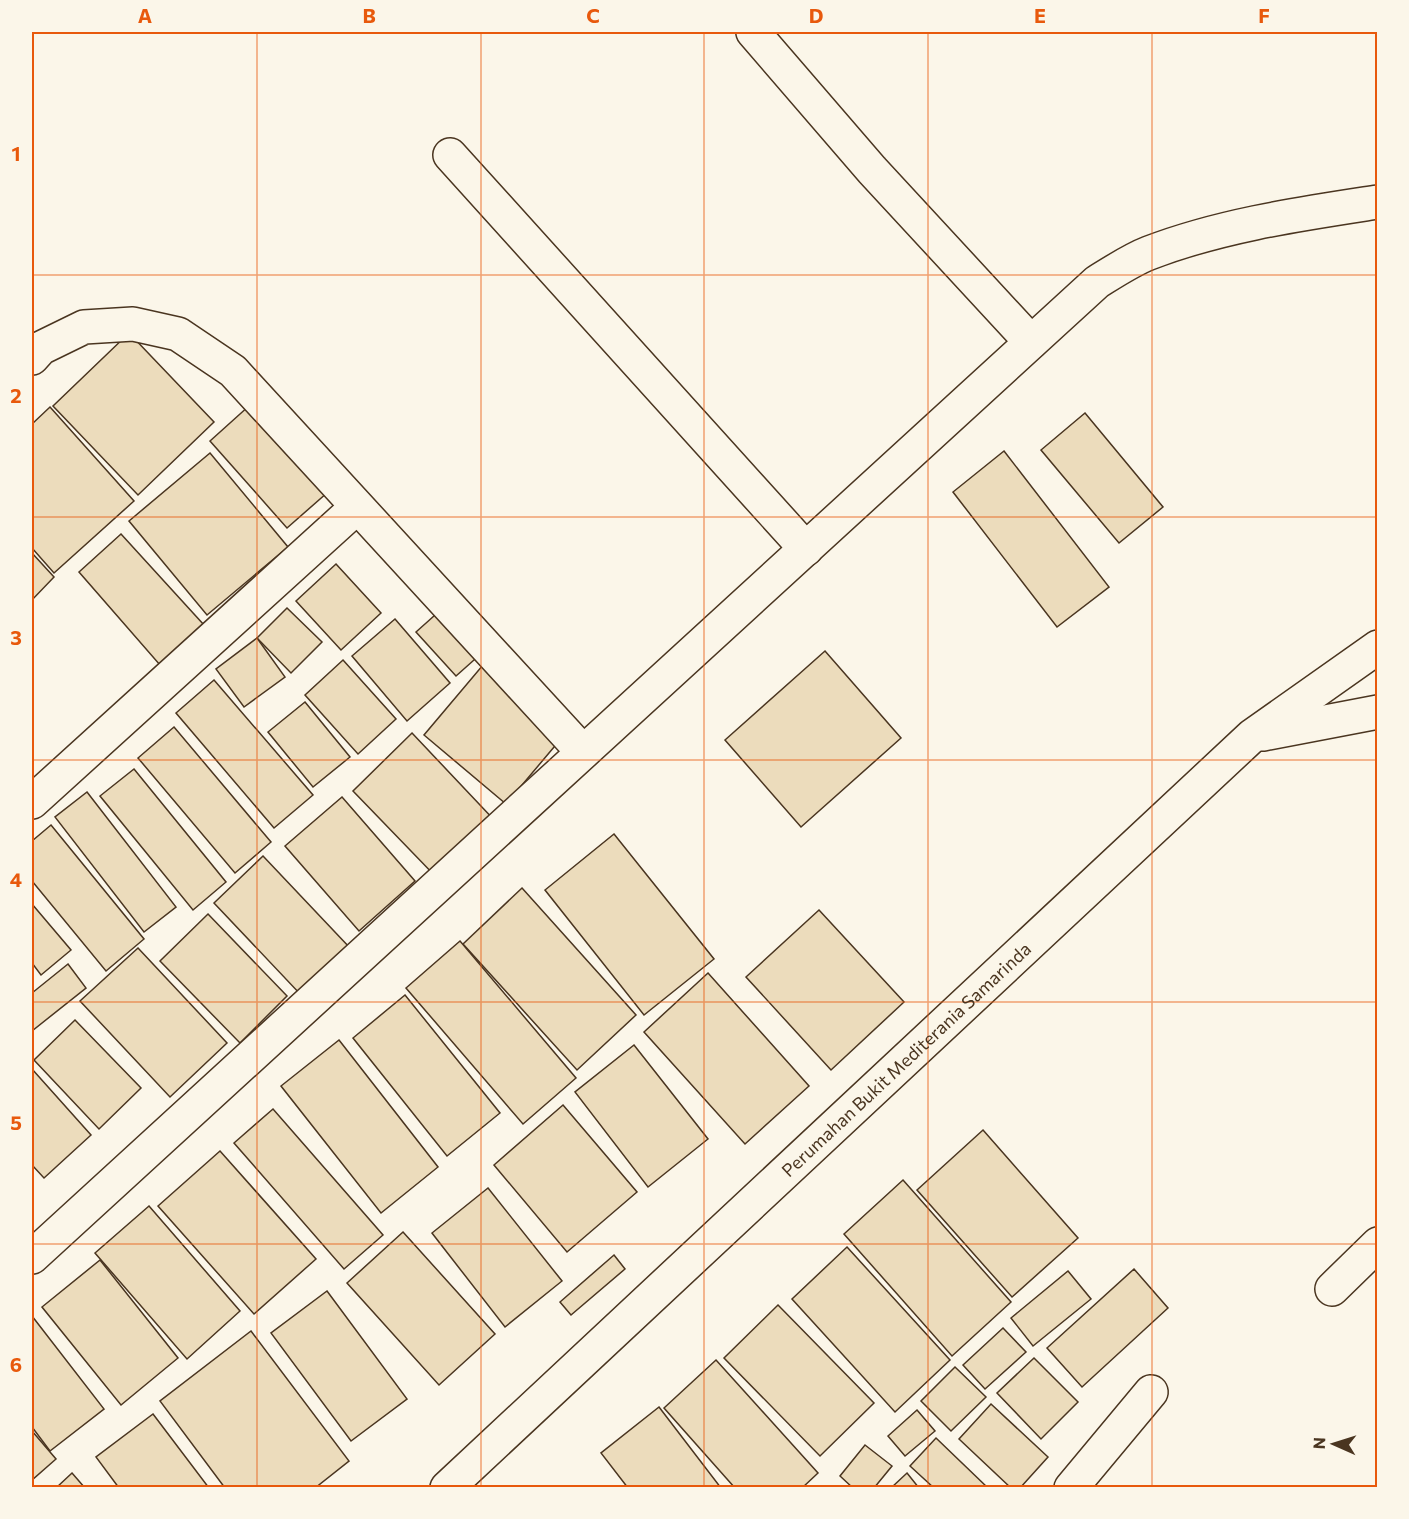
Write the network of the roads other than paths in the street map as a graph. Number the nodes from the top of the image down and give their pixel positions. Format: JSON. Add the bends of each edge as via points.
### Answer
{"nodes":[{"id":1,"x":753,"y":32,"type":"edge"},
{"id":2,"x":450,"y":155,"type":"dead end"},
{"id":3,"x":1377,"y":202,"type":"edge"},
{"id":4,"x":1031,"y":342,"type":"junction"},
{"id":5,"x":32,"y":358,"type":"edge"},
{"id":6,"x":357,"y":507,"type":"junction"},
{"id":7,"x":806,"y":549,"type":"junction"},
{"id":8,"x":1377,"y":647,"type":"edge"},
{"id":9,"x":1377,"y":712,"type":"edge"},
{"id":10,"x":1252,"y":736,"type":"junction"},
{"id":11,"x":583,"y":752,"type":"junction"},
{"id":12,"x":32,"y":802,"type":"edge"},
{"id":13,"x":1377,"y":1244,"type":"edge"},
{"id":14,"x":32,"y":1257,"type":"edge"},
{"id":15,"x":1332,"y":1289,"type":"dead end"},
{"id":16,"x":1151,"y":1392,"type":"dead end"},
{"id":17,"x":447,"y":1488,"type":"edge"},
{"id":18,"x":1071,"y":1488,"type":"edge"}],
"edges":[{"from":1,"to":4,"type":"street","via":[[872,170]]},
{"from":2,"to":7,"type":"street"},
{"from":3,"to":4,"type":"street","via":[[1203,234],[1146,254],[1096,282]]},
{"from":4,"to":7,"type":"street"},
{"from":5,"to":6,"type":"street","via":[[41,348],[84,327],[133,324],[178,334],[233,371]]},
{"from":6,"to":11,"type":"street"},
{"from":6,"to":12,"type":"street"},
{"from":7,"to":11,"type":"street"},
{"from":8,"to":10,"type":"street","name":"Perumahan Bukit Mediterania Samarinda"},
{"from":9,"to":10,"type":"street"},
{"from":10,"to":17,"type":"street","name":"Perumahan Bukit Mediterania Samarinda"},
{"from":11,"to":14,"type":"street"},
{"from":13,"to":15,"type":"street"},
{"from":16,"to":18,"type":"street"}]}
